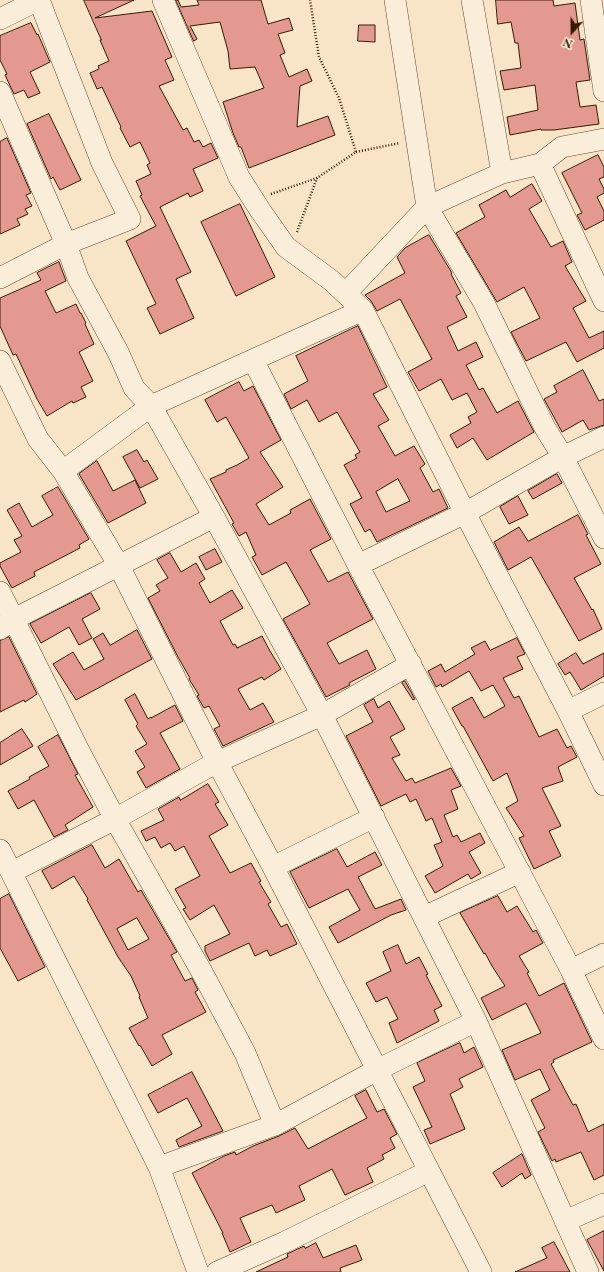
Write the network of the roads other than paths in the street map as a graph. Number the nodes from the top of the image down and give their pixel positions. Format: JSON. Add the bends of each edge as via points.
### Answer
{"nodes":[{"id":1,"x":38,"y":0,"type":"edge"},
{"id":2,"x":163,"y":0,"type":"edge"},
{"id":3,"x":395,"y":0,"type":"edge"},
{"id":4,"x":472,"y":0,"type":"edge"},
{"id":5,"x":591,"y":0,"type":"edge"},
{"id":6,"x":0,"y":19,"type":"edge"},
{"id":7,"x":604,"y":91,"type":"edge"},
{"id":8,"x":0,"y":92,"type":"edge"},
{"id":9,"x":604,"y":139,"type":"edge"},
{"id":10,"x":540,"y":164,"type":"junction"},
{"id":11,"x":502,"y":173,"type":"junction"},
{"id":12,"x":427,"y":207,"type":"junction"},
{"id":13,"x":66,"y":244,"type":"junction"},
{"id":14,"x":0,"y":278,"type":"edge"},
{"id":15,"x":346,"y":294,"type":"junction"},
{"id":16,"x":604,"y":301,"type":"edge"},
{"id":17,"x":363,"y":310,"type":"junction"},
{"id":18,"x":253,"y":360,"type":"junction"},
{"id":19,"x":0,"y":361,"type":"edge"},
{"id":20,"x":151,"y":406,"type":"junction"},
{"id":21,"x":604,"y":437,"type":"edge"},
{"id":22,"x":563,"y":457,"type":"junction"},
{"id":23,"x":63,"y":471,"type":"junction"},
{"id":24,"x":466,"y":513,"type":"junction"},
{"id":25,"x":214,"y":517,"type":"junction"},
{"id":26,"x":604,"y":538,"type":"edge"},
{"id":27,"x":358,"y":565,"type":"junction"},
{"id":28,"x":119,"y":566,"type":"junction"},
{"id":29,"x":0,"y":592,"type":"edge"},
{"id":30,"x":7,"y":624,"type":"edge"},
{"id":31,"x":411,"y":664,"type":"junction"},
{"id":32,"x":604,"y":693,"type":"edge"},
{"id":33,"x":568,"y":711,"type":"junction"},
{"id":34,"x":322,"y":715,"type":"junction"},
{"id":35,"x":217,"y":762,"type":"junction"},
{"id":36,"x":604,"y":785,"type":"edge"},
{"id":37,"x":374,"y":817,"type":"junction"},
{"id":38,"x":115,"y":819,"type":"junction"},
{"id":39,"x":0,"y":850,"type":"edge"},
{"id":40,"x":273,"y":867,"type":"junction"},
{"id":41,"x":12,"y":872,"type":"junction"},
{"id":42,"x":520,"y":872,"type":"junction"},
{"id":43,"x":424,"y":917,"type":"junction"},
{"id":44,"x":604,"y":954,"type":"edge"},
{"id":45,"x":571,"y":970,"type":"junction"},
{"id":46,"x":476,"y":1021,"type":"junction"},
{"id":47,"x":604,"y":1039,"type":"edge"},
{"id":48,"x":377,"y":1070,"type":"junction"},
{"id":49,"x":275,"y":1125,"type":"junction"},
{"id":50,"x":159,"y":1167,"type":"junction"},
{"id":51,"x":429,"y":1171,"type":"junction"},
{"id":52,"x":604,"y":1204,"type":"edge"},
{"id":53,"x":565,"y":1221,"type":"junction"},
{"id":54,"x":476,"y":1270,"type":"edge"},
{"id":55,"x":198,"y":1272,"type":"edge"},
{"id":56,"x":217,"y":1272,"type":"edge"},
{"id":57,"x":588,"y":1272,"type":"edge"}],
"edges":[{"from":1,"to":6,"type":"street"},
{"from":1,"to":13,"type":"street","via":[[102,163],[130,219]]},
{"from":2,"to":15,"type":"street","via":[[239,177],[286,246]]},
{"from":3,"to":12,"type":"street"},
{"from":4,"to":11,"type":"street"},
{"from":5,"to":7,"type":"street"},
{"from":8,"to":13,"type":"street"},
{"from":9,"to":10,"type":"street","via":[[562,147]]},
{"from":10,"to":11,"type":"street"},
{"from":10,"to":16,"type":"street"},
{"from":11,"to":12,"type":"street"},
{"from":12,"to":15,"type":"street"},
{"from":12,"to":22,"type":"street","via":[[484,303],[545,428]]},
{"from":13,"to":14,"type":"street"},
{"from":13,"to":20,"type":"street","via":[[78,278],[118,352],[134,388]]},
{"from":15,"to":17,"type":"street"},
{"from":17,"to":18,"type":"street"},
{"from":17,"to":24,"type":"street"},
{"from":18,"to":20,"type":"street"},
{"from":18,"to":27,"type":"street"},
{"from":19,"to":23,"type":"street","via":[[38,439]]},
{"from":20,"to":23,"type":"street"},
{"from":20,"to":25,"type":"street"},
{"from":21,"to":22,"type":"street"},
{"from":22,"to":24,"type":"street"},
{"from":22,"to":26,"type":"street"},
{"from":23,"to":28,"type":"street"},
{"from":24,"to":27,"type":"street"},
{"from":24,"to":33,"type":"street"},
{"from":25,"to":28,"type":"street"},
{"from":25,"to":34,"type":"street"},
{"from":27,"to":31,"type":"street"},
{"from":28,"to":30,"type":"street"},
{"from":28,"to":35,"type":"street"},
{"from":29,"to":30,"type":"street"},
{"from":30,"to":38,"type":"street","via":[[76,744]]},
{"from":31,"to":34,"type":"street"},
{"from":31,"to":42,"type":"street"},
{"from":32,"to":33,"type":"street"},
{"from":33,"to":36,"type":"street"},
{"from":34,"to":35,"type":"street"},
{"from":34,"to":37,"type":"street"},
{"from":35,"to":38,"type":"street"},
{"from":35,"to":40,"type":"street"},
{"from":37,"to":40,"type":"street"},
{"from":37,"to":43,"type":"street"},
{"from":38,"to":41,"type":"street"},
{"from":38,"to":49,"type":"street","via":[[245,1053]]},
{"from":39,"to":41,"type":"street"},
{"from":40,"to":48,"type":"street"},
{"from":41,"to":50,"type":"street"},
{"from":42,"to":43,"type":"street"},
{"from":42,"to":45,"type":"street"},
{"from":43,"to":46,"type":"street"},
{"from":44,"to":45,"type":"street"},
{"from":45,"to":47,"type":"street"},
{"from":46,"to":48,"type":"street"},
{"from":46,"to":53,"type":"street"},
{"from":48,"to":49,"type":"street"},
{"from":48,"to":51,"type":"street"},
{"from":49,"to":50,"type":"street"},
{"from":50,"to":55,"type":"street"},
{"from":51,"to":54,"type":"street"},
{"from":51,"to":56,"type":"street","via":[[285,1242]]},
{"from":52,"to":53,"type":"street"},
{"from":53,"to":57,"type":"street"}]}
